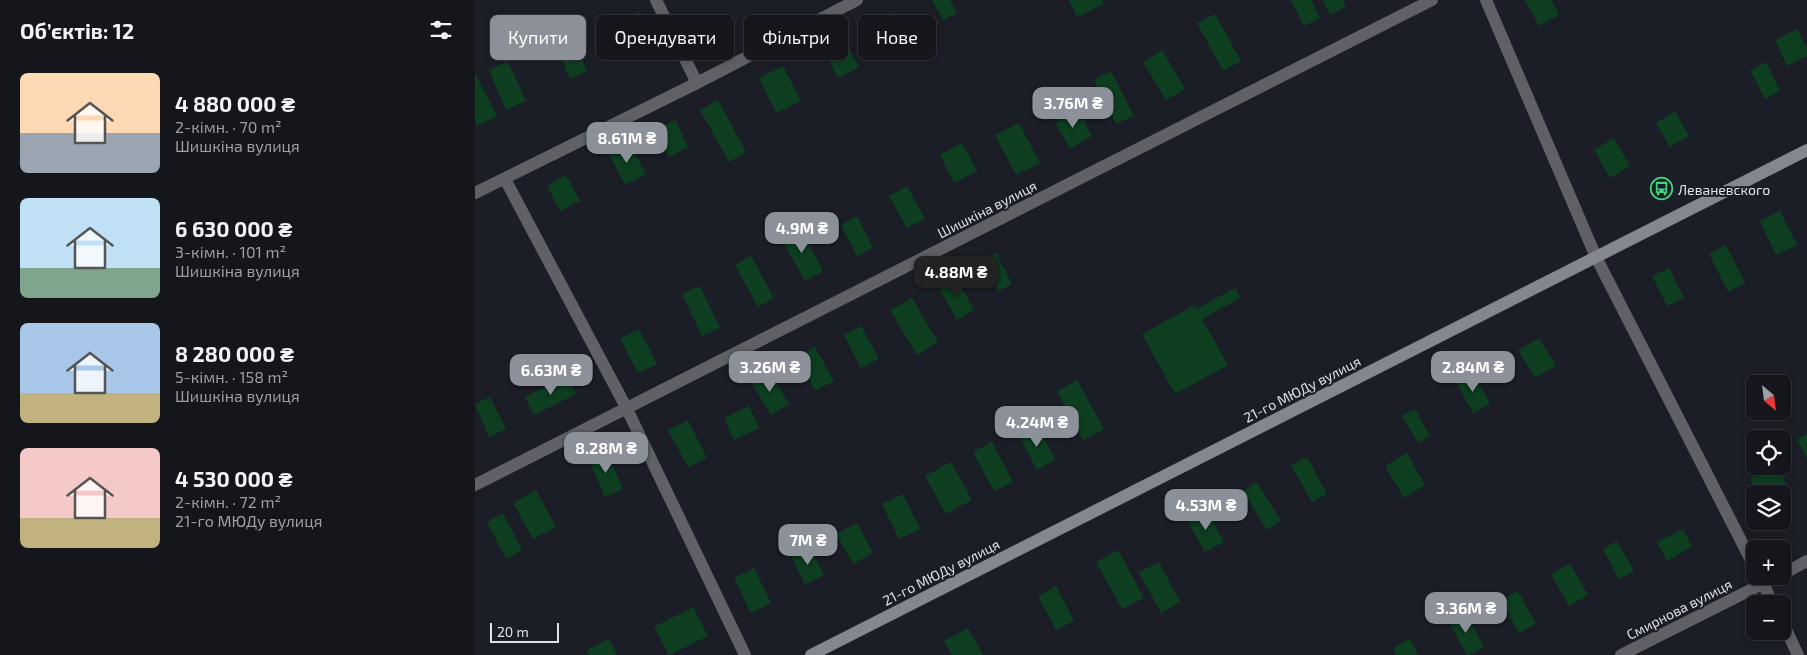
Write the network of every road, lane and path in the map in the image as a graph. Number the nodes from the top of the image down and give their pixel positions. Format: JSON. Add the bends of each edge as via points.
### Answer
{"nodes":[{"id":1,"x":656,"y":0,"type":"edge"},
{"id":2,"x":857,"y":0,"type":"edge"},
{"id":3,"x":1432,"y":0,"type":"edge"},
{"id":4,"x":1485,"y":0,"type":"edge"},
{"id":5,"x":697,"y":84,"type":"junction"},
{"id":6,"x":1807,"y":150,"type":"edge"},
{"id":7,"x":505,"y":179,"type":"junction"},
{"id":8,"x":475,"y":193,"type":"edge"},
{"id":9,"x":1596,"y":257,"type":"junction"},
{"id":10,"x":627,"y":409,"type":"junction"},
{"id":11,"x":475,"y":486,"type":"edge"},
{"id":12,"x":1746,"y":550,"type":"edge"},
{"id":13,"x":1807,"y":562,"type":"edge"},
{"id":14,"x":1791,"y":570,"type":"edge"},
{"id":15,"x":1752,"y":585,"type":"edge"},
{"id":16,"x":1791,"y":640,"type":"edge"},
{"id":17,"x":745,"y":655,"type":"edge"},
{"id":18,"x":811,"y":655,"type":"edge"},
{"id":19,"x":1621,"y":655,"type":"edge"},
{"id":20,"x":1798,"y":655,"type":"edge"}],
"edges":[{"from":1,"to":5,"type":"street"},
{"from":2,"to":5,"type":"street"},
{"from":3,"to":10,"type":"street","name":"Шишкіна вулиця"},
{"from":4,"to":9,"type":"street"},
{"from":5,"to":7,"type":"street"},
{"from":6,"to":9,"type":"street","name":"21-го МЮДу вулиця"},
{"from":7,"to":8,"type":"street"},
{"from":7,"to":10,"type":"street"},
{"from":9,"to":12,"type":"street"},
{"from":9,"to":18,"type":"street","name":"21-го МЮДу вулиця"},
{"from":10,"to":11,"type":"street","name":"Шишкіна вулиця"},
{"from":10,"to":17,"type":"street"},
{"from":13,"to":14,"type":"street"},
{"from":15,"to":19,"type":"street","name":"Смирнова вулиця"},
{"from":16,"to":20,"type":"street"}]}
